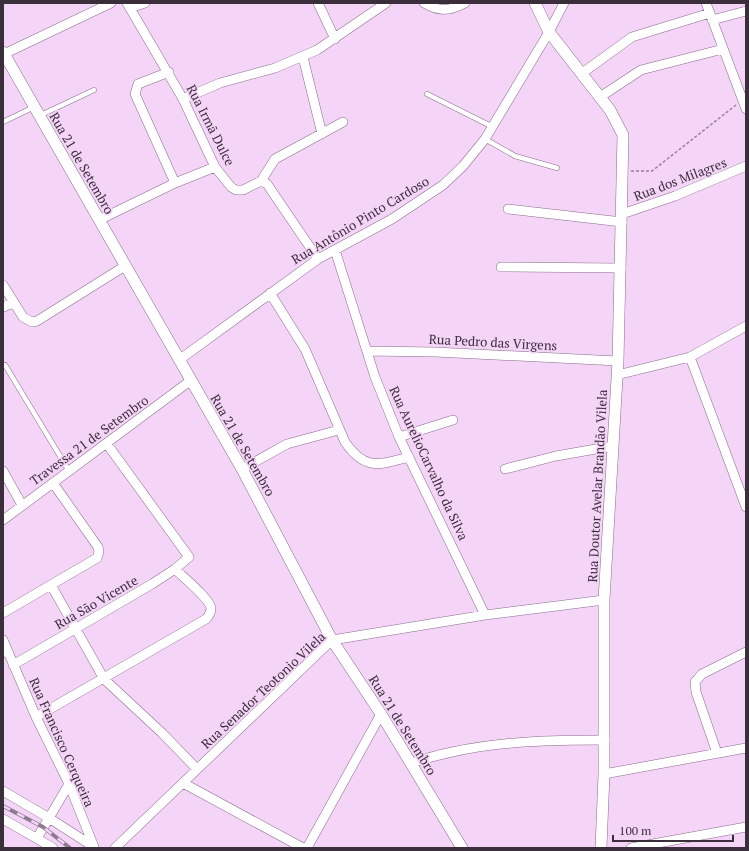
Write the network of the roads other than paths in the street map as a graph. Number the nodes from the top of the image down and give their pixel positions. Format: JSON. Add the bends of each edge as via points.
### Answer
{"nodes":[{"id":1,"x":111,"y":3,"type":"edge"},
{"id":2,"x":145,"y":3,"type":"edge"},
{"id":3,"x":318,"y":3,"type":"edge"},
{"id":4,"x":386,"y":3,"type":"edge"},
{"id":5,"x":424,"y":3,"type":"edge"},
{"id":6,"x":465,"y":3,"type":"edge"},
{"id":7,"x":535,"y":3,"type":"edge"},
{"id":8,"x":564,"y":3,"type":"edge"},
{"id":9,"x":706,"y":3,"type":"edge"},
{"id":10,"x":129,"y":6,"type":"edge"},
{"id":11,"x":746,"y":11,"type":"edge"},
{"id":12,"x":711,"y":16,"type":"junction"},
{"id":13,"x":549,"y":32,"type":"junction"},
{"id":14,"x":335,"y":39,"type":"junction"},
{"id":15,"x":723,"y":49,"type":"junction"},
{"id":16,"x":3,"y":53,"type":"edge"},
{"id":17,"x":303,"y":56,"type":"junction"},
{"id":18,"x":169,"y":72,"type":"junction"},
{"id":19,"x":581,"y":74,"type":"junction"},
{"id":20,"x":94,"y":90,"type":"dead end"},
{"id":21,"x":427,"y":94,"type":"dead end"},
{"id":22,"x":600,"y":97,"type":"junction"},
{"id":23,"x":183,"y":99,"type":"junction"},
{"id":24,"x":746,"y":109,"type":"edge"},
{"id":25,"x":36,"y":112,"type":"junction"},
{"id":26,"x":3,"y":122,"type":"edge"},
{"id":27,"x":343,"y":122,"type":"dead end"},
{"id":28,"x":492,"y":127,"type":"junction"},
{"id":29,"x":322,"y":134,"type":"junction"},
{"id":30,"x":485,"y":139,"type":"junction"},
{"id":31,"x":746,"y":166,"type":"edge"},
{"id":32,"x":216,"y":167,"type":"junction"},
{"id":33,"x":557,"y":168,"type":"dead end"},
{"id":34,"x":261,"y":181,"type":"junction"},
{"id":35,"x":175,"y":183,"type":"junction"},
{"id":36,"x":508,"y":209,"type":"dead end"},
{"id":37,"x":622,"y":218,"type":"junction"},
{"id":38,"x":99,"y":220,"type":"junction"},
{"id":39,"x":335,"y":250,"type":"junction"},
{"id":40,"x":318,"y":260,"type":"junction"},
{"id":41,"x":125,"y":266,"type":"junction"},
{"id":42,"x":501,"y":267,"type":"dead end"},
{"id":43,"x":621,"y":268,"type":"junction"},
{"id":44,"x":3,"y":285,"type":"edge"},
{"id":45,"x":270,"y":293,"type":"junction"},
{"id":46,"x":13,"y":303,"type":"junction"},
{"id":47,"x":3,"y":307,"type":"edge"},
{"id":48,"x":746,"y":326,"type":"edge"},
{"id":49,"x":367,"y":350,"type":"junction"},
{"id":50,"x":690,"y":357,"type":"junction"},
{"id":51,"x":179,"y":360,"type":"junction"},
{"id":52,"x":618,"y":361,"type":"junction"},
{"id":53,"x":5,"y":365,"type":"dead end"},
{"id":54,"x":618,"y":374,"type":"junction"},
{"id":55,"x":190,"y":381,"type":"junction"},
{"id":56,"x":453,"y":420,"type":"dead end"},
{"id":57,"x":339,"y":430,"type":"junction"},
{"id":58,"x":399,"y":436,"type":"junction"},
{"id":59,"x":107,"y":444,"type":"junction"},
{"id":60,"x":613,"y":446,"type":"junction"},
{"id":61,"x":409,"y":457,"type":"junction"},
{"id":62,"x":242,"y":469,"type":"junction"},
{"id":63,"x":505,"y":469,"type":"dead end"},
{"id":64,"x":3,"y":471,"type":"edge"},
{"id":65,"x":69,"y":471,"type":"junction"},
{"id":66,"x":53,"y":483,"type":"junction"},
{"id":67,"x":22,"y":505,"type":"junction"},
{"id":68,"x":746,"y":507,"type":"edge"},
{"id":69,"x":3,"y":520,"type":"edge"},
{"id":70,"x":175,"y":569,"type":"junction"},
{"id":71,"x":51,"y":585,"type":"junction"},
{"id":72,"x":604,"y":600,"type":"junction"},
{"id":73,"x":3,"y":613,"type":"edge"},
{"id":74,"x":485,"y":615,"type":"junction"},
{"id":75,"x":76,"y":628,"type":"junction"},
{"id":76,"x":3,"y":640,"type":"edge"},
{"id":77,"x":332,"y":640,"type":"junction"},
{"id":78,"x":746,"y":652,"type":"edge"},
{"id":79,"x":6,"y":653,"type":"edge"},
{"id":80,"x":13,"y":665,"type":"junction"},
{"id":81,"x":104,"y":679,"type":"junction"},
{"id":82,"x":381,"y":714,"type":"junction"},
{"id":83,"x":36,"y":717,"type":"junction"},
{"id":84,"x":605,"y":740,"type":"junction"},
{"id":85,"x":746,"y":748,"type":"edge"},
{"id":86,"x":717,"y":753,"type":"junction"},
{"id":87,"x":411,"y":763,"type":"junction"},
{"id":88,"x":197,"y":769,"type":"junction"},
{"id":89,"x":604,"y":774,"type":"junction"},
{"id":90,"x":183,"y":783,"type":"junction"},
{"id":91,"x":69,"y":784,"type":"junction"},
{"id":92,"x":3,"y":791,"type":"edge"},
{"id":93,"x":49,"y":818,"type":"junction"},
{"id":94,"x":3,"y":819,"type":"edge"},
{"id":95,"x":746,"y":827,"type":"edge"},
{"id":96,"x":37,"y":838,"type":"junction"},
{"id":97,"x":94,"y":847,"type":"edge"},
{"id":98,"x":53,"y":848,"type":"edge"},
{"id":99,"x":116,"y":848,"type":"edge"},
{"id":100,"x":303,"y":848,"type":"edge"},
{"id":101,"x":306,"y":848,"type":"edge"},
{"id":102,"x":462,"y":848,"type":"edge"},
{"id":103,"x":601,"y":848,"type":"edge"},
{"id":104,"x":631,"y":848,"type":"edge"}],
"edges":[{"from":1,"to":16,"type":"street"},
{"from":2,"to":10,"type":"street"},
{"from":3,"to":14,"type":"street"},
{"from":4,"to":14,"type":"street"},
{"from":5,"to":6,"type":"street","via":[[438,10],[446,10]]},
{"from":7,"to":13,"type":"street"},
{"from":8,"to":13,"type":"street","name":"Rua Antônio Pinto Cardoso"},
{"from":9,"to":12,"type":"street"},
{"from":10,"to":18,"type":"street","name":"Rua Irmã Dulce"},
{"from":11,"to":12,"type":"street"},
{"from":12,"to":15,"type":"street"},
{"from":12,"to":19,"type":"street","via":[[632,37]]},
{"from":13,"to":19,"type":"street"},
{"from":13,"to":28,"type":"street","name":"Rua Antônio Pinto Cardoso"},
{"from":14,"to":17,"type":"street"},
{"from":15,"to":22,"type":"street","via":[[641,70]]},
{"from":15,"to":24,"type":"street"},
{"from":16,"to":25,"type":"street","name":"Rua 21 de Setembro"},
{"from":17,"to":23,"type":"street","via":[[275,68],[220,83]]},
{"from":17,"to":29,"type":"street"},
{"from":18,"to":23,"type":"street","name":"Rua Irmã Dulce"},
{"from":18,"to":35,"type":"street","via":[[138,84],[135,94]]},
{"from":19,"to":22,"type":"street"},
{"from":20,"to":25,"type":"lane"},
{"from":21,"to":28,"type":"lane"},
{"from":22,"to":37,"type":"street","name":"Rua Doutor Avelar Brandão Vilela","via":[[623,135]]},
{"from":23,"to":32,"type":"street","name":"Rua Irmã Dulce"},
{"from":25,"to":26,"type":"lane"},
{"from":25,"to":38,"type":"street","name":"Rua 21 de Setembro"},
{"from":27,"to":29,"type":"street"},
{"from":28,"to":30,"type":"street","name":"Rua Antônio Pinto Cardoso"},
{"from":29,"to":34,"type":"street","via":[[275,159]]},
{"from":30,"to":33,"type":"lane","via":[[515,156]]},
{"from":30,"to":39,"type":"street","name":"Rua Antônio Pinto Cardoso","via":[[444,185],[392,219]]},
{"from":31,"to":37,"type":"street","name":"Rua dos Milagres"},
{"from":32,"to":34,"type":"street","name":"Rua Irmã Dulce","via":[[231,188],[236,190],[243,190]]},
{"from":32,"to":35,"type":"street"},
{"from":34,"to":40,"type":"street","via":[[272,189]]},
{"from":35,"to":38,"type":"street"},
{"from":36,"to":37,"type":"street"},
{"from":37,"to":43,"type":"street","name":"Rua Doutor Avelar Brandão Vilela"},
{"from":38,"to":41,"type":"street","name":"Rua 21 de Setembro"},
{"from":39,"to":40,"type":"street","name":"Rua Antônio Pinto Cardoso"},
{"from":39,"to":49,"type":"street","name":"Rua AurelioCarvalho da Silva"},
{"from":40,"to":45,"type":"street","name":"Rua Antônio Pinto Cardoso"},
{"from":41,"to":46,"type":"street","via":[[37,321],[27,320]]},
{"from":41,"to":51,"type":"street","name":"Rua 21 de Setembro"},
{"from":42,"to":43,"type":"street"},
{"from":43,"to":52,"type":"street","name":"Rua Doutor Avelar Brandão Vilela"},
{"from":44,"to":46,"type":"street"},
{"from":45,"to":51,"type":"street","name":"Rua Antônio Pinto Cardoso"},
{"from":45,"to":57,"type":"street","via":[[305,349]]},
{"from":46,"to":47,"type":"street"},
{"from":48,"to":50,"type":"street"},
{"from":49,"to":52,"type":"street","name":"Rua Pedro das Virgens"},
{"from":49,"to":58,"type":"street","name":"Rua AurelioCarvalho da Silva"},
{"from":50,"to":54,"type":"street"},
{"from":50,"to":68,"type":"street"},
{"from":51,"to":55,"type":"street","name":"Rua 21 de Setembro"},
{"from":52,"to":54,"type":"street","name":"Rua Doutor Avelar Brandão Vilela"},
{"from":53,"to":65,"type":"lane"},
{"from":54,"to":60,"type":"street","name":"Rua Doutor Avelar Brandão Vilela"},
{"from":55,"to":59,"type":"street","name":"Travessa 21 de Setembro"},
{"from":55,"to":62,"type":"street","name":"Rua 21 de Setembro"},
{"from":56,"to":58,"type":"street"},
{"from":57,"to":61,"type":"street","via":[[351,451],[364,462],[376,464]]},
{"from":57,"to":62,"type":"street","via":[[287,444]]},
{"from":58,"to":61,"type":"street","name":"Rua AurelioCarvalho da Silva"},
{"from":59,"to":65,"type":"street","name":"Travessa 21 de Setembro"},
{"from":59,"to":70,"type":"street","name":"Rua São Vicente","via":[[189,557]]},
{"from":60,"to":63,"type":"street","via":[[556,456]]},
{"from":60,"to":72,"type":"street","name":"Rua Doutor Avelar Brandão Vilela"},
{"from":61,"to":74,"type":"street","name":"Rua AurelioCarvalho da Silva"},
{"from":62,"to":77,"type":"street","name":"Rua 21 de Setembro"},
{"from":64,"to":67,"type":"street"},
{"from":65,"to":66,"type":"street","name":"Travessa 21 de Setembro"},
{"from":66,"to":67,"type":"street","name":"Travessa 21 de Setembro"},
{"from":66,"to":71,"type":"street","via":[[99,552],[96,558]]},
{"from":67,"to":69,"type":"street","name":"Travessa 21 de Setembro"},
{"from":70,"to":75,"type":"street","name":"Rua São Vicente"},
{"from":70,"to":81,"type":"street","via":[[207,600],[211,614],[206,620]]},
{"from":71,"to":73,"type":"street"},
{"from":71,"to":75,"type":"street"},
{"from":72,"to":74,"type":"street","name":"Rua Senador Teotonio Vilela"},
{"from":72,"to":84,"type":"street","name":"Rua Doutor Avelar Brandão Vilela"},
{"from":74,"to":77,"type":"street","name":"Rua Senador Teotonio Vilela"},
{"from":75,"to":80,"type":"street","name":"Rua São Vicente"},
{"from":75,"to":81,"type":"street"},
{"from":76,"to":79,"type":"street","name":"Rua Francisco Cerqueira"},
{"from":77,"to":82,"type":"street","name":"Rua 21 de Setembro"},
{"from":77,"to":88,"type":"street","name":"Rua Senador Teotonio Vilela"},
{"from":78,"to":86,"type":"street","via":[[702,674],[696,682],[696,692]]},
{"from":79,"to":80,"type":"street","name":"Rua Francisco Cerqueira"},
{"from":80,"to":83,"type":"street","name":"Rua Francisco Cerqueira"},
{"from":81,"to":83,"type":"street"},
{"from":81,"to":88,"type":"street"},
{"from":82,"to":87,"type":"street","name":"Rua 21 de Setembro"},
{"from":82,"to":101,"type":"street"},
{"from":83,"to":91,"type":"street","name":"Rua Francisco Cerqueira"},
{"from":84,"to":87,"type":"street","via":[[511,743],[451,752]]},
{"from":84,"to":89,"type":"street","name":"Rua Doutor Avelar Brandão Vilela"},
{"from":85,"to":86,"type":"street"},
{"from":86,"to":89,"type":"street"},
{"from":87,"to":102,"type":"street","name":"Rua 21 de Setembro"},
{"from":88,"to":90,"type":"street","name":"Rua Senador Teotonio Vilela"},
{"from":89,"to":103,"type":"street","name":"Rua Doutor Avelar Brandão Vilela"},
{"from":90,"to":99,"type":"street","name":"Rua Senador Teotonio Vilela"},
{"from":90,"to":100,"type":"street"},
{"from":91,"to":93,"type":"street"},
{"from":91,"to":97,"type":"street","name":"Rua Francisco Cerqueira"},
{"from":92,"to":93,"type":"street"},
{"from":93,"to":96,"type":"street"},
{"from":93,"to":97,"type":"street"},
{"from":94,"to":96,"type":"street"},
{"from":95,"to":104,"type":"street"},
{"from":96,"to":98,"type":"street"}]}
